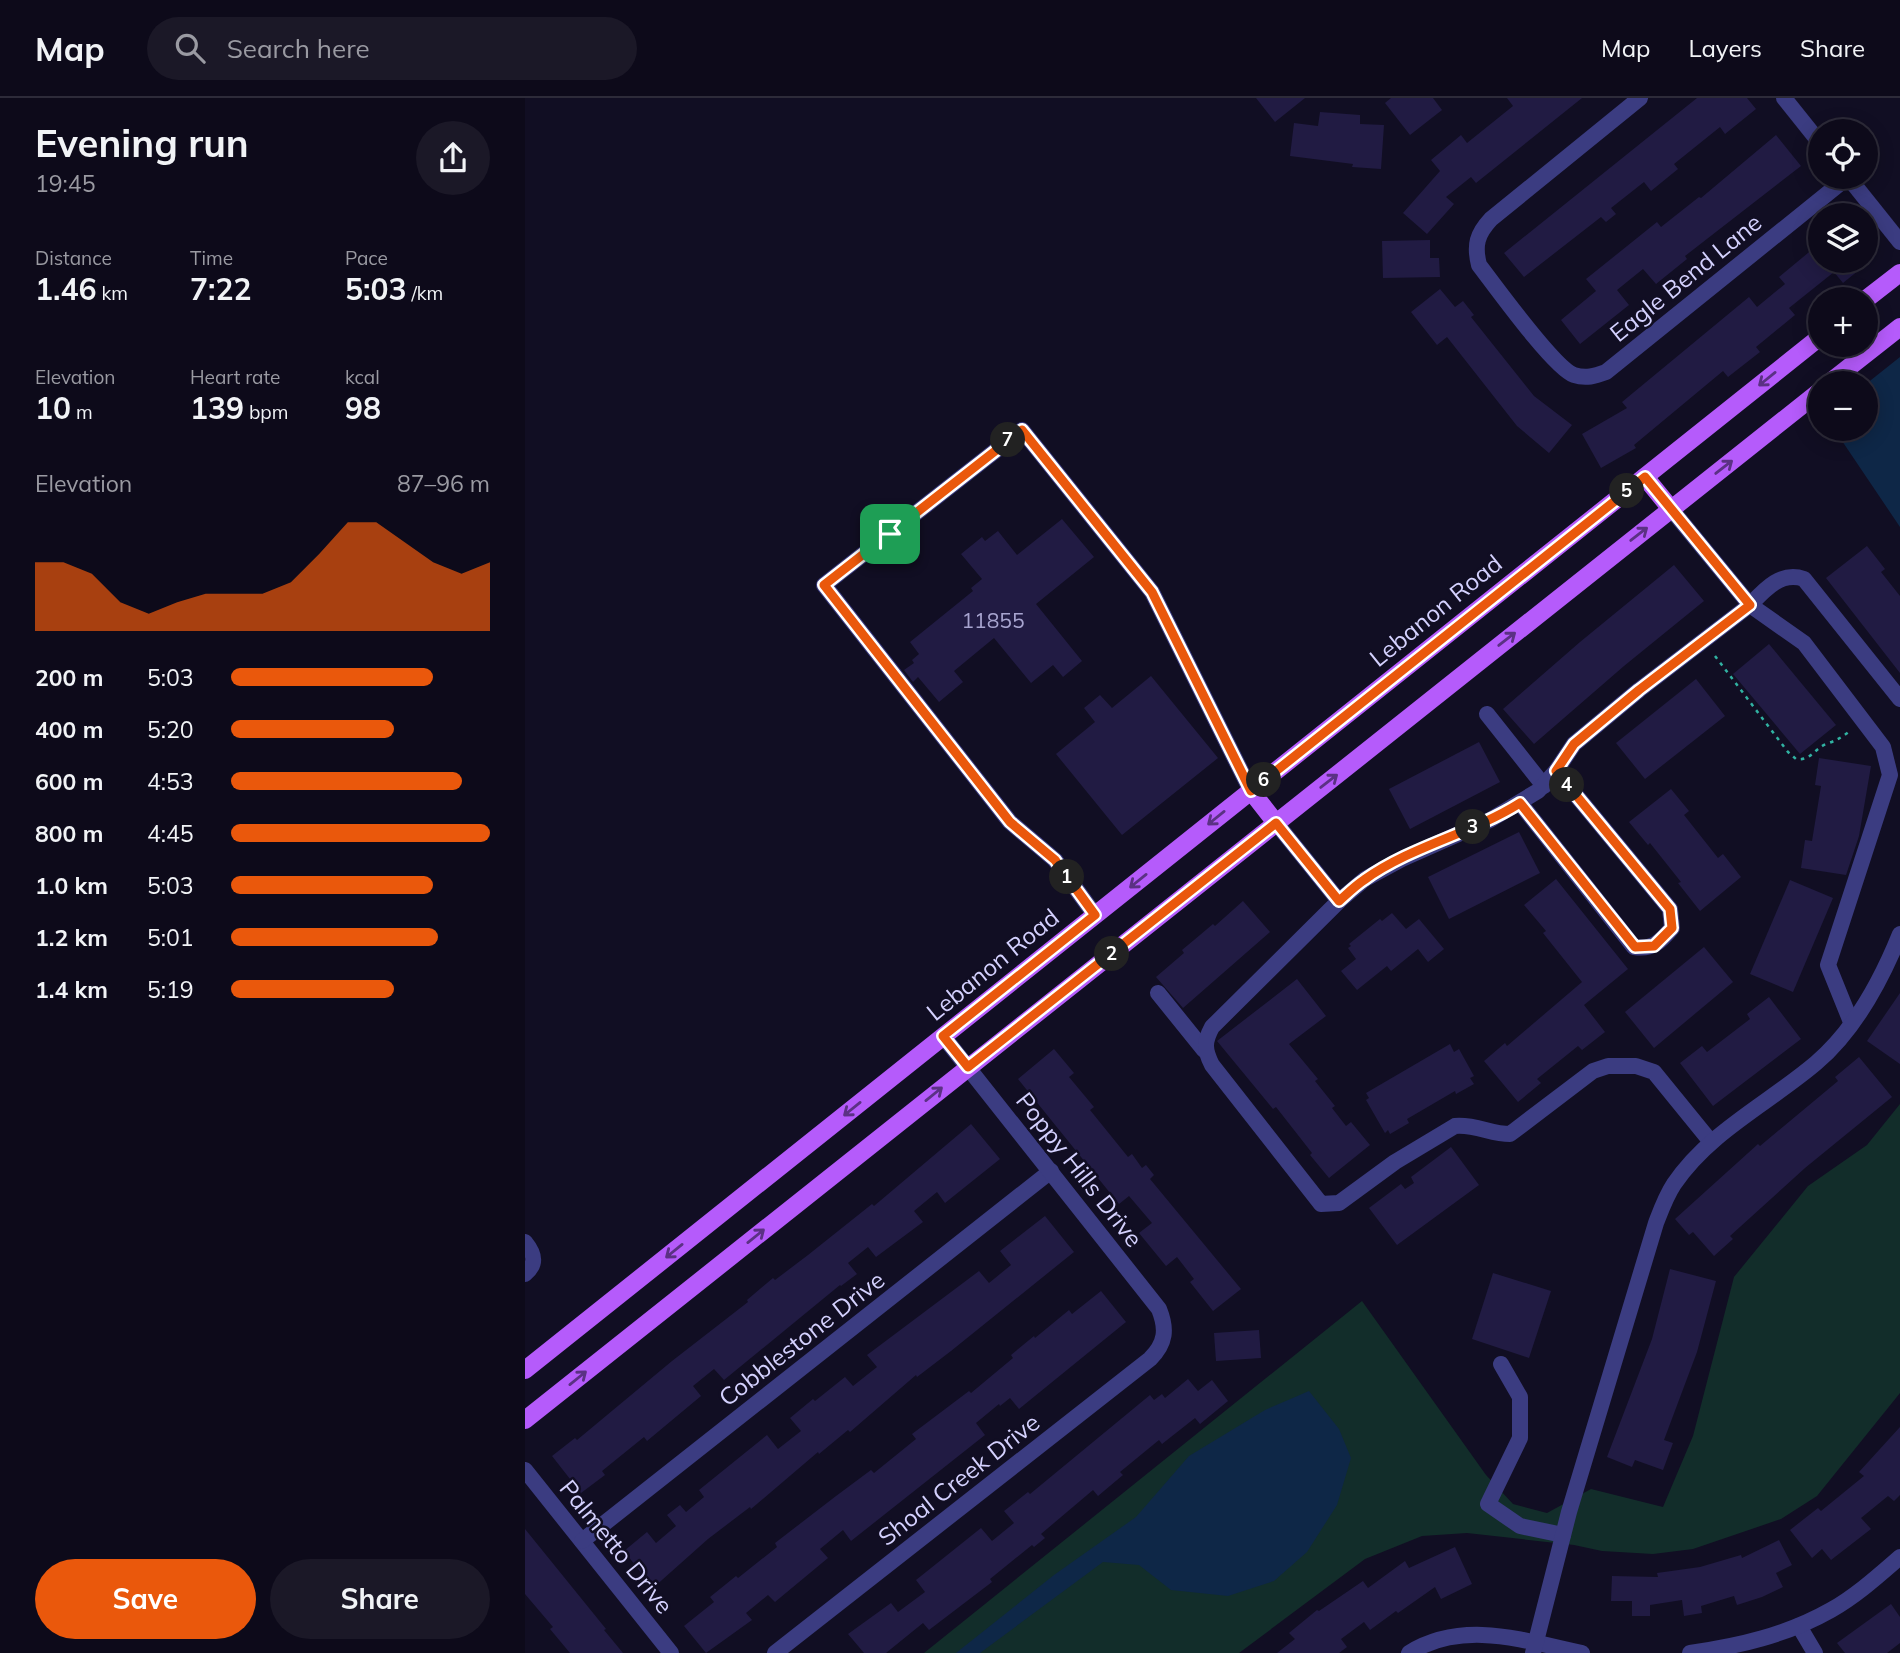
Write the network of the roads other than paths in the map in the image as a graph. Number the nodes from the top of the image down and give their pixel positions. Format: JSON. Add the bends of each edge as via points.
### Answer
{"nodes":[{"id":1,"x":1640,"y":98,"type":"edge"},
{"id":2,"x":1784,"y":98,"type":"edge"},
{"id":3,"x":1808,"y":127,"type":"edge"},
{"id":4,"x":1833,"y":189,"type":"edge"},
{"id":5,"x":1858,"y":189,"type":"edge"},
{"id":6,"x":1900,"y":242,"type":"edge"},
{"id":7,"x":1900,"y":273,"type":"edge"},
{"id":8,"x":1878,"y":290,"type":"edge"},
{"id":9,"x":1900,"y":327,"type":"edge"},
{"id":10,"x":1808,"y":347,"type":"edge"},
{"id":11,"x":1844,"y":371,"type":"edge"},
{"id":12,"x":1808,"y":401,"type":"edge"},
{"id":13,"x":1645,"y":477,"type":"junction"},
{"id":14,"x":1671,"y":509,"type":"junction"},
{"id":15,"x":1750,"y":605,"type":"junction"},
{"id":16,"x":1900,"y":699,"type":"edge"},
{"id":17,"x":1487,"y":714,"type":"dead end"},
{"id":18,"x":1556,"y":771,"type":"junction"},
{"id":19,"x":1544,"y":786,"type":"junction"},
{"id":20,"x":1251,"y":791,"type":"junction"},
{"id":21,"x":1520,"y":803,"type":"junction"},
{"id":22,"x":1276,"y":823,"type":"junction"},
{"id":23,"x":1339,"y":901,"type":"junction"},
{"id":24,"x":1095,"y":915,"type":"junction"},
{"id":25,"x":1900,"y":934,"type":"edge"},
{"id":26,"x":1158,"y":993,"type":"dead end"},
{"id":27,"x":1851,"y":1022,"type":"junction"},
{"id":28,"x":943,"y":1036,"type":"junction"},
{"id":29,"x":1204,"y":1050,"type":"junction"},
{"id":30,"x":968,"y":1067,"type":"junction"},
{"id":31,"x":1711,"y":1142,"type":"junction"},
{"id":32,"x":1051,"y":1171,"type":"junction"},
{"id":33,"x":525,"y":1242,"type":"edge"},
{"id":34,"x":525,"y":1274,"type":"edge"},
{"id":35,"x":1165,"y":1338,"type":"joint"},
{"id":36,"x":1501,"y":1364,"type":"dead end"},
{"id":37,"x":525,"y":1370,"type":"edge"},
{"id":38,"x":525,"y":1420,"type":"edge"},
{"id":39,"x":525,"y":1470,"type":"edge"},
{"id":40,"x":1563,"y":1535,"type":"junction"},
{"id":41,"x":582,"y":1541,"type":"junction"},
{"id":42,"x":1900,"y":1557,"type":"edge"},
{"id":43,"x":1799,"y":1626,"type":"junction"},
{"id":44,"x":1534,"y":1647,"type":"edge"},
{"id":45,"x":671,"y":1653,"type":"edge"},
{"id":46,"x":775,"y":1653,"type":"edge"},
{"id":47,"x":1409,"y":1653,"type":"edge"},
{"id":48,"x":1582,"y":1653,"type":"edge"},
{"id":49,"x":1690,"y":1653,"type":"edge"},
{"id":50,"x":1815,"y":1653,"type":"edge"}],
"edges":[{"from":1,"to":4,"type":"street","name":"Eagle Bend Lane","via":[[1479,232],[1475,250],[1479,265],[1571,374],[1584,378],[1605,372]]},
{"from":2,"to":3,"type":"street"},
{"from":5,"to":6,"type":"street"},
{"from":7,"to":8,"type":"main road"},
{"from":9,"to":11,"type":"main road"},
{"from":10,"to":13,"type":"main road","name":"Lebanon Road","one_way":true},
{"from":14,"to":12,"type":"main road","one_way":true},
{"from":13,"to":14,"type":"main road"},
{"from":13,"to":20,"type":"main road","name":"Lebanon Road"},
{"from":14,"to":15,"type":"street"},
{"from":22,"to":14,"type":"main road","one_way":true},
{"from":15,"to":16,"type":"street","via":[[1777,581],[1789,576],[1804,579]]},
{"from":15,"to":18,"type":"street","via":[[1574,744]]},
{"from":15,"to":27,"type":"street","via":[[1804,643],[1883,747],[1890,775],[1828,965]]},
{"from":17,"to":19,"type":"street"},
{"from":18,"to":19,"type":"street"},
{"from":18,"to":21,"type":"street","via":[[1670,909],[1672,928],[1663,939],[1654,946],[1635,947]]},
{"from":19,"to":21,"type":"street"},
{"from":20,"to":22,"type":"main road"},
{"from":20,"to":24,"type":"main road","name":"Lebanon Road","one_way":true},
{"from":20,"to":24,"type":"street","via":[[1152,592],[1022,430],[824,585],[1010,822],[1055,860]]},
{"from":21,"to":23,"type":"street","via":[[1365,879]]},
{"from":22,"to":23,"type":"street"},
{"from":22,"to":30,"type":"main road"},
{"from":23,"to":29,"type":"street","via":[[1212,1027]]},
{"from":24,"to":28,"type":"main road","name":"Lebanon Road"},
{"from":25,"to":27,"type":"street","via":[[1877,984]]},
{"from":26,"to":29,"type":"street"},
{"from":27,"to":31,"type":"street","via":[[1817,1063]]},
{"from":28,"to":30,"type":"street","name":"Poppy Hills Drive"},
{"from":28,"to":37,"type":"main road","name":"Lebanon Road","one_way":true},
{"from":29,"to":31,"type":"street","via":[[1321,1204],[1339,1203],[1455,1126],[1510,1134],[1582,1077],[1608,1066],[1636,1066],[1654,1073]]},
{"from":30,"to":32,"type":"street","name":"Poppy Hills Drive"},
{"from":38,"to":30,"type":"main road","one_way":true},
{"from":31,"to":40,"type":"street","via":[[1675,1183],[1656,1223]]},
{"from":32,"to":35,"type":"street","name":"Poppy Hills Drive","via":[[1159,1309]]},
{"from":32,"to":41,"type":"street","name":"Cobblestone Drive"},
{"from":33,"to":34,"type":"street","via":[[535,1259]]},
{"from":35,"to":46,"type":"street","name":"Shoal Creek Drive","via":[[1150,1359]]},
{"from":36,"to":40,"type":"street","via":[[1520,1397],[1520,1438],[1488,1504],[1520,1526]]},
{"from":39,"to":41,"type":"street","name":"Palmetto Drive"},
{"from":40,"to":44,"type":"street"},
{"from":41,"to":45,"type":"street","name":"Palmetto Drive"},
{"from":42,"to":43,"type":"street","via":[[1854,1596]]},
{"from":43,"to":49,"type":"street","via":[[1751,1642]]},
{"from":43,"to":50,"type":"street"},
{"from":44,"to":47,"type":"street","via":[[1493,1634],[1460,1635]]},
{"from":44,"to":48,"type":"street"}]}
